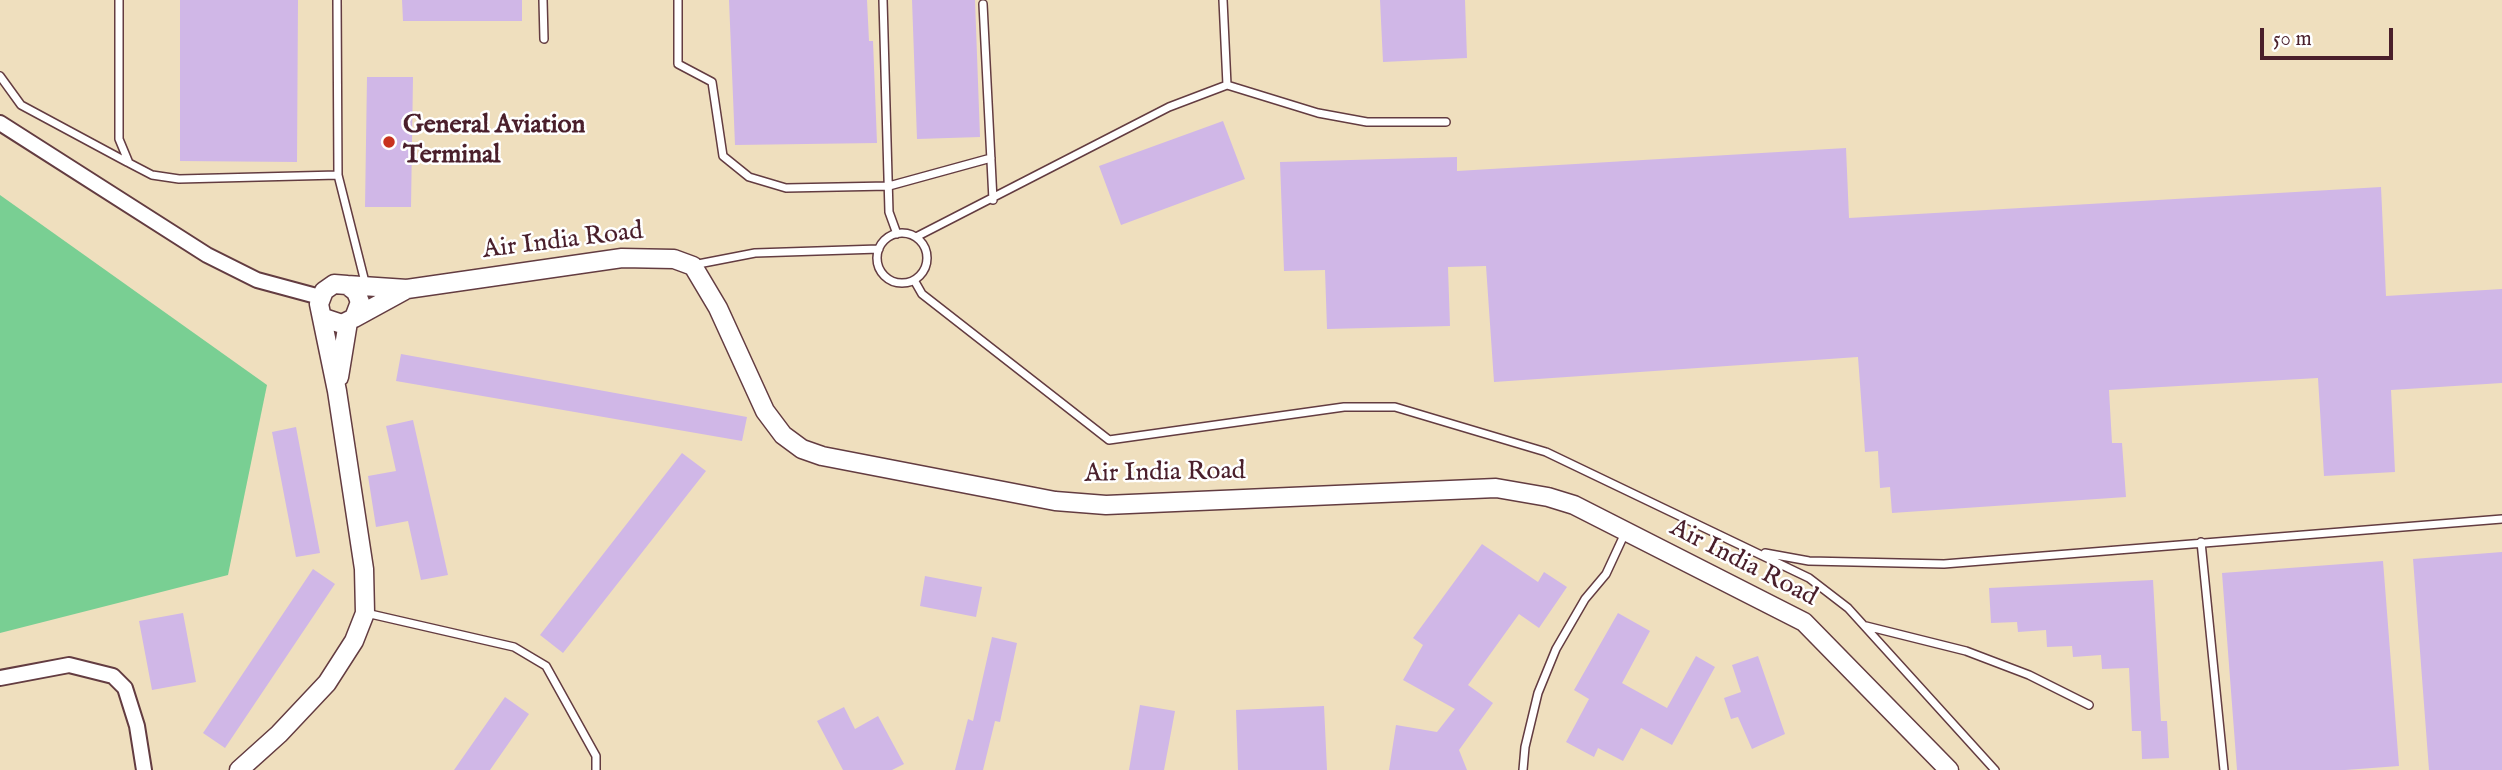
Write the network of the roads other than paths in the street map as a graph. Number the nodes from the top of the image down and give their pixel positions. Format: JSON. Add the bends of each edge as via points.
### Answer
{"nodes":[{"id":1,"x":119,"y":0,"type":"edge"},
{"id":2,"x":337,"y":0,"type":"edge"},
{"id":3,"x":543,"y":0,"type":"edge"},
{"id":4,"x":677,"y":0,"type":"edge"},
{"id":5,"x":883,"y":0,"type":"edge"},
{"id":6,"x":1223,"y":0,"type":"edge"},
{"id":7,"x":982,"y":4,"type":"dead end"},
{"id":8,"x":544,"y":39,"type":"dead end"},
{"id":9,"x":0,"y":76,"type":"edge"},
{"id":10,"x":1227,"y":85,"type":"junction"},
{"id":11,"x":1446,"y":122,"type":"dead end"},
{"id":12,"x":0,"y":123,"type":"edge"},
{"id":13,"x":991,"y":158,"type":"junction"},
{"id":14,"x":129,"y":163,"type":"junction"},
{"id":15,"x":338,"y":175,"type":"junction"},
{"id":16,"x":889,"y":186,"type":"junction"},
{"id":17,"x":993,"y":200,"type":"junction"},
{"id":18,"x":897,"y":234,"type":"junction"},
{"id":19,"x":916,"y":237,"type":"junction"},
{"id":20,"x":879,"y":249,"type":"junction"},
{"id":21,"x":693,"y":265,"type":"junction"},
{"id":22,"x":915,"y":280,"type":"junction"},
{"id":23,"x":347,"y":285,"type":"junction"},
{"id":24,"x":366,"y":286,"type":"junction"},
{"id":25,"x":407,"y":289,"type":"junction"},
{"id":26,"x":320,"y":297,"type":"junction"},
{"id":27,"x":324,"y":318,"type":"junction"},
{"id":28,"x":351,"y":320,"type":"junction"},
{"id":29,"x":337,"y":391,"type":"junction"},
{"id":30,"x":2502,"y":519,"type":"edge"},
{"id":31,"x":1625,"y":533,"type":"junction"},
{"id":32,"x":2201,"y":542,"type":"junction"},
{"id":33,"x":1754,"y":551,"type":"junction"},
{"id":34,"x":365,"y":613,"type":"junction"},
{"id":35,"x":1866,"y":626,"type":"junction"},
{"id":36,"x":0,"y":678,"type":"edge"},
{"id":37,"x":2089,"y":705,"type":"dead end"},
{"id":38,"x":144,"y":770,"type":"edge"},
{"id":39,"x":239,"y":770,"type":"edge"},
{"id":40,"x":596,"y":770,"type":"edge"},
{"id":41,"x":1523,"y":770,"type":"edge"},
{"id":42,"x":1948,"y":770,"type":"edge"},
{"id":43,"x":1995,"y":770,"type":"edge"},
{"id":44,"x":2224,"y":770,"type":"edge"}],
"edges":[{"from":1,"to":14,"type":"lane","via":[[119,139]]},
{"from":2,"to":15,"type":"lane"},
{"from":3,"to":8,"type":"lane"},
{"from":4,"to":16,"type":"lane","via":[[678,64],[712,82],[723,156],[749,177],[786,188]]},
{"from":5,"to":16,"type":"lane"},
{"from":6,"to":10,"type":"lane"},
{"from":7,"to":13,"type":"lane"},
{"from":9,"to":14,"type":"lane","via":[[21,105]]},
{"from":10,"to":11,"type":"lane","via":[[1318,113],[1367,122]]},
{"from":10,"to":17,"type":"lane","via":[[1170,107]]},
{"from":12,"to":26,"type":"street","via":[[207,255],[257,280]]},
{"from":13,"to":16,"type":"lane"},
{"from":13,"to":17,"type":"lane"},
{"from":14,"to":15,"type":"lane","via":[[152,175],[179,179]]},
{"from":15,"to":24,"type":"lane"},
{"from":16,"to":18,"type":"lane","via":[[889,212]]},
{"from":17,"to":19,"type":"lane"},
{"from":18,"to":19,"type":"lane"},
{"from":18,"to":20,"type":"lane"},
{"from":19,"to":22,"type":"lane","via":[[928,259]]},
{"from":20,"to":21,"type":"lane","via":[[755,253]]},
{"from":20,"to":22,"type":"lane","via":[[877,259],[885,276],[897,282]]},
{"from":21,"to":25,"type":"street","name":"Air India Road","via":[[657,257],[622,258]]},
{"from":21,"to":31,"type":"street","name":"Air India Road","via":[[765,411],[783,435],[822,456],[1055,501],[1106,505],[1496,488],[1574,505]]},
{"from":22,"to":33,"type":"lane","via":[[922,295],[1109,440],[1344,407],[1395,407],[1546,452]]},
{"from":23,"to":24,"type":"street","name":"Air India Road"},
{"from":23,"to":26,"type":"street","name":"Air India Road","via":[[328,287]]},
{"from":23,"to":28,"type":"street","via":[[360,302]]},
{"from":24,"to":25,"type":"street","name":"Air India Road"},
{"from":25,"to":28,"type":"street","name":"Air India Road"},
{"from":26,"to":27,"type":"street"},
{"from":27,"to":28,"type":"street","via":[[335,324]]},
{"from":27,"to":29,"type":"street"},
{"from":28,"to":29,"type":"street"},
{"from":29,"to":34,"type":"street","via":[[364,569]]},
{"from":30,"to":32,"type":"lane"},
{"from":31,"to":41,"type":"lane","via":[[1606,574],[1585,599],[1556,649],[1538,693]]},
{"from":31,"to":42,"type":"street","name":"Air India Road","via":[[1804,622]]},
{"from":32,"to":33,"type":"lane","via":[[1944,564],[1809,561]]},
{"from":32,"to":44,"type":"lane"},
{"from":33,"to":35,"type":"lane","via":[[1809,578]]},
{"from":34,"to":39,"type":"street","via":[[354,641],[327,683]]},
{"from":34,"to":40,"type":"lane","via":[[514,647],[546,666],[596,756]]},
{"from":35,"to":37,"type":"lane","via":[[1966,651]]},
{"from":35,"to":43,"type":"lane"},
{"from":36,"to":38,"type":"street","via":[[69,665],[113,676],[125,688],[138,726]]}]}
